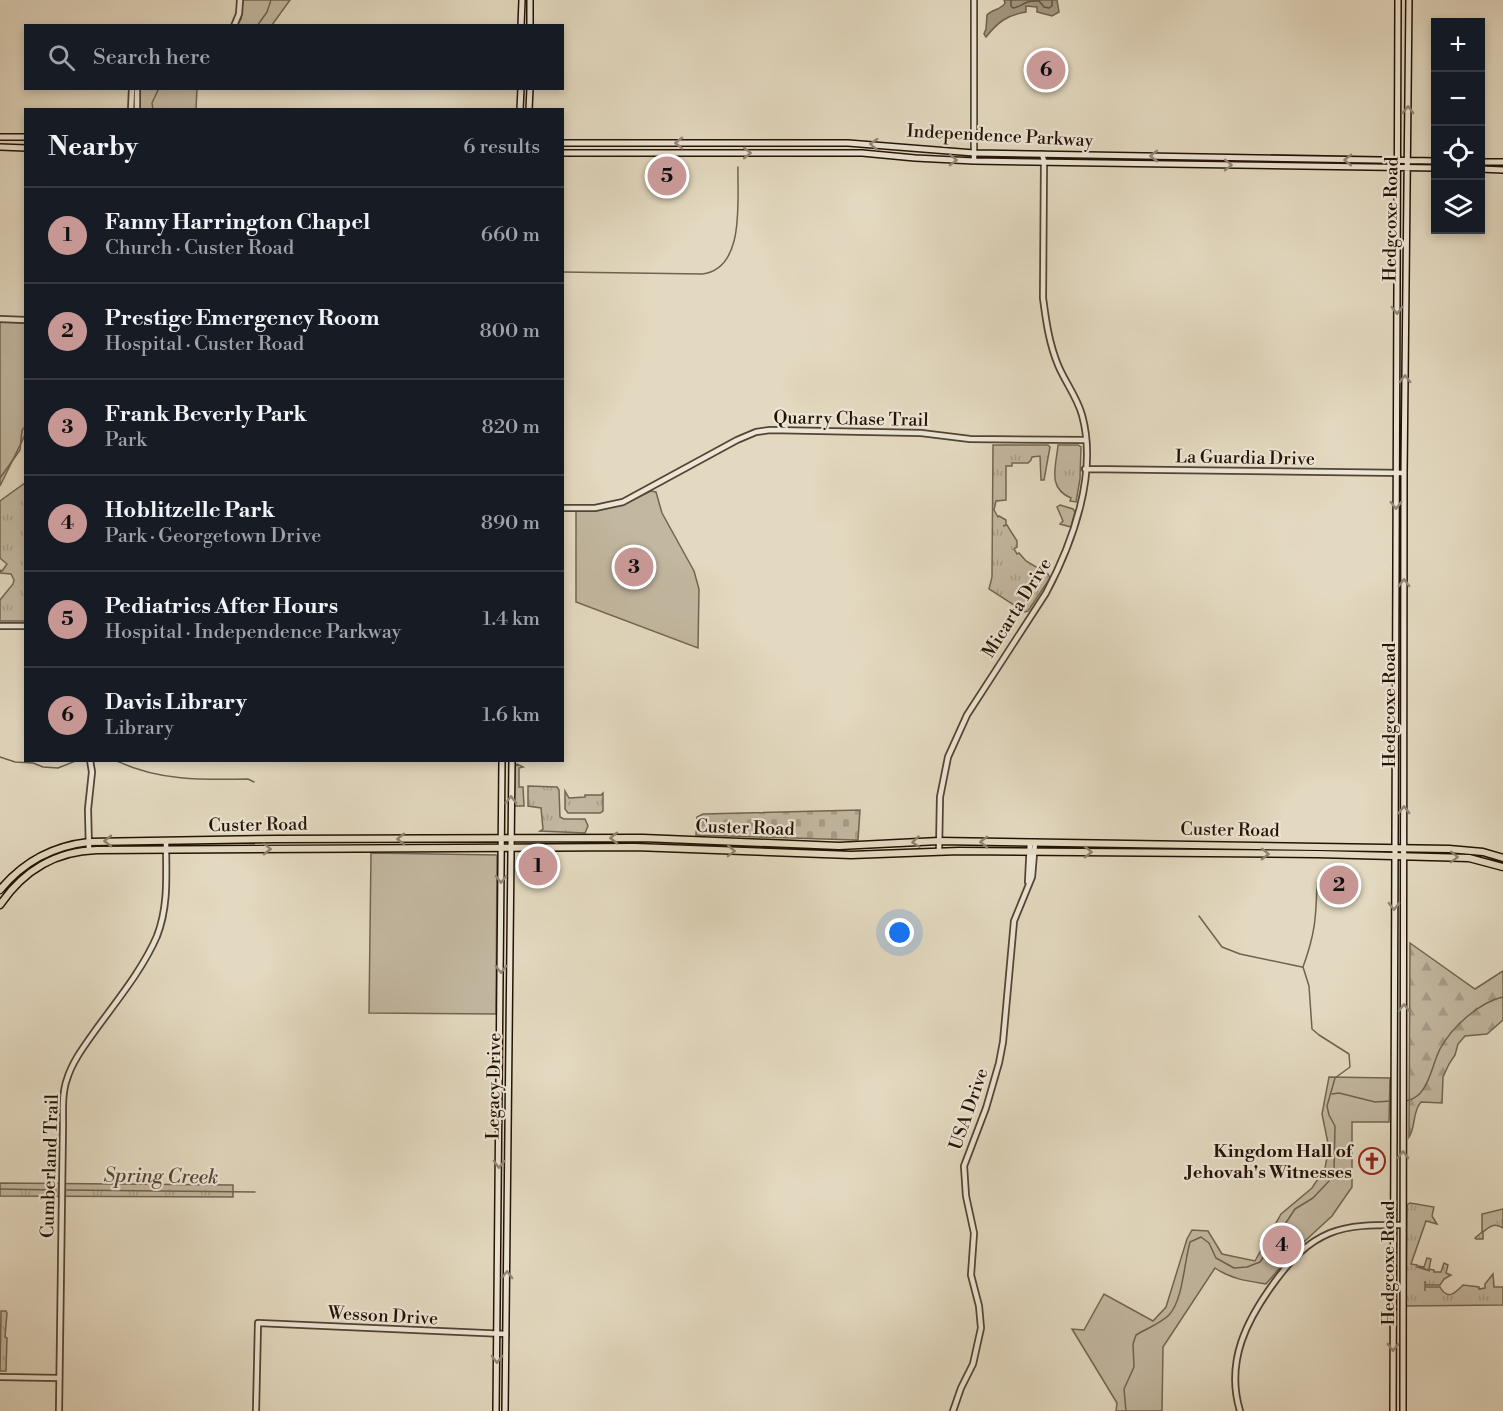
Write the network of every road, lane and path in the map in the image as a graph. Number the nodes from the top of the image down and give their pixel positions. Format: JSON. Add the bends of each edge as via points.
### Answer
{"nodes":[{"id":1,"x":240,"y":0,"type":"edge"},
{"id":2,"x":522,"y":0,"type":"edge"},
{"id":3,"x":530,"y":0,"type":"edge"},
{"id":4,"x":974,"y":0,"type":"edge"},
{"id":5,"x":1398,"y":0,"type":"edge"},
{"id":6,"x":1409,"y":0,"type":"edge"},
{"id":7,"x":235,"y":24,"type":"edge"},
{"id":8,"x":521,"y":24,"type":"edge"},
{"id":9,"x":530,"y":24,"type":"edge"},
{"id":10,"x":132,"y":90,"type":"edge"},
{"id":11,"x":137,"y":90,"type":"edge"},
{"id":12,"x":521,"y":90,"type":"edge"},
{"id":13,"x":529,"y":90,"type":"edge"},
{"id":14,"x":131,"y":108,"type":"edge"},
{"id":15,"x":137,"y":108,"type":"edge"},
{"id":16,"x":520,"y":108,"type":"edge"},
{"id":17,"x":529,"y":108,"type":"edge"},
{"id":18,"x":0,"y":137,"type":"edge"},
{"id":19,"x":24,"y":137,"type":"edge"},
{"id":20,"x":564,"y":143,"type":"edge"},
{"id":21,"x":646,"y":143,"type":"junction"},
{"id":22,"x":0,"y":147,"type":"edge"},
{"id":23,"x":24,"y":148,"type":"edge"},
{"id":24,"x":646,"y":152,"type":"junction"},
{"id":25,"x":564,"y":153,"type":"edge"},
{"id":26,"x":974,"y":153,"type":"junction"},
{"id":27,"x":1044,"y":154,"type":"junction"},
{"id":28,"x":974,"y":160,"type":"junction"},
{"id":29,"x":1398,"y":160,"type":"junction"},
{"id":30,"x":1431,"y":160,"type":"edge"},
{"id":31,"x":1044,"y":161,"type":"junction"},
{"id":32,"x":1407,"y":161,"type":"junction"},
{"id":33,"x":1485,"y":162,"type":"edge"},
{"id":34,"x":1503,"y":162,"type":"edge"},
{"id":35,"x":1397,"y":168,"type":"junction"},
{"id":36,"x":1407,"y":168,"type":"junction"},
{"id":37,"x":1431,"y":168,"type":"edge"},
{"id":38,"x":1485,"y":169,"type":"edge"},
{"id":39,"x":1503,"y":170,"type":"edge"},
{"id":40,"x":1397,"y":236,"type":"junction"},
{"id":41,"x":1406,"y":236,"type":"junction"},
{"id":42,"x":0,"y":319,"type":"edge"},
{"id":43,"x":24,"y":320,"type":"edge"},
{"id":44,"x":1085,"y":440,"type":"junction"},
{"id":45,"x":1085,"y":469,"type":"junction"},
{"id":46,"x":1396,"y":473,"type":"junction"},
{"id":47,"x":1404,"y":473,"type":"junction"},
{"id":48,"x":564,"y":508,"type":"edge"},
{"id":49,"x":0,"y":626,"type":"edge"},
{"id":50,"x":24,"y":626,"type":"edge"},
{"id":51,"x":1395,"y":751,"type":"junction"},
{"id":52,"x":1404,"y":751,"type":"junction"},
{"id":53,"x":90,"y":762,"type":"edge"},
{"id":54,"x":502,"y":762,"type":"edge"},
{"id":55,"x":511,"y":762,"type":"edge"},
{"id":56,"x":592,"y":838,"type":"junction"},
{"id":57,"x":438,"y":839,"type":"junction"},
{"id":58,"x":502,"y":839,"type":"junction"},
{"id":59,"x":510,"y":839,"type":"junction"},
{"id":60,"x":234,"y":840,"type":"junction"},
{"id":61,"x":166,"y":841,"type":"junction"},
{"id":62,"x":939,"y":841,"type":"junction"},
{"id":63,"x":89,"y":842,"type":"junction"},
{"id":64,"x":1033,"y":842,"type":"junction"},
{"id":65,"x":1331,"y":846,"type":"junction"},
{"id":66,"x":438,"y":848,"type":"junction"},
{"id":67,"x":502,"y":848,"type":"junction"},
{"id":68,"x":510,"y":848,"type":"junction"},
{"id":69,"x":592,"y":848,"type":"junction"},
{"id":70,"x":1395,"y":848,"type":"junction"},
{"id":71,"x":1404,"y":848,"type":"junction"},
{"id":72,"x":166,"y":849,"type":"junction"},
{"id":73,"x":234,"y":849,"type":"junction"},
{"id":74,"x":89,"y":850,"type":"junction"},
{"id":75,"x":939,"y":851,"type":"junction"},
{"id":76,"x":1033,"y":851,"type":"junction"},
{"id":77,"x":1332,"y":854,"type":"junction"},
{"id":78,"x":1395,"y":856,"type":"junction"},
{"id":79,"x":1405,"y":856,"type":"junction"},
{"id":80,"x":1503,"y":858,"type":"edge"},
{"id":81,"x":1503,"y":867,"type":"edge"},
{"id":82,"x":20,"y":869,"type":"junction"},
{"id":83,"x":25,"y":876,"type":"junction"},
{"id":84,"x":0,"y":890,"type":"edge"},
{"id":85,"x":0,"y":905,"type":"edge"},
{"id":86,"x":501,"y":910,"type":"junction"},
{"id":87,"x":510,"y":911,"type":"junction"},
{"id":88,"x":1394,"y":951,"type":"junction"},
{"id":89,"x":1405,"y":951,"type":"junction"},
{"id":90,"x":1394,"y":1034,"type":"junction"},
{"id":91,"x":1404,"y":1034,"type":"junction"},
{"id":92,"x":1393,"y":1225,"type":"junction"},
{"id":93,"x":1403,"y":1225,"type":"junction"},
{"id":94,"x":497,"y":1334,"type":"junction"},
{"id":95,"x":506,"y":1334,"type":"junction"},
{"id":96,"x":0,"y":1377,"type":"edge"},
{"id":97,"x":59,"y":1378,"type":"junction"},
{"id":98,"x":59,"y":1411,"type":"edge"},
{"id":99,"x":256,"y":1411,"type":"edge"},
{"id":100,"x":496,"y":1411,"type":"edge"},
{"id":101,"x":505,"y":1411,"type":"edge"},
{"id":102,"x":953,"y":1411,"type":"edge"},
{"id":103,"x":1240,"y":1411,"type":"edge"},
{"id":104,"x":1393,"y":1411,"type":"edge"},
{"id":105,"x":1403,"y":1411,"type":"edge"}],
"edges":[{"from":1,"to":7,"type":"street"},
{"from":2,"to":8,"type":"main road"},
{"from":3,"to":9,"type":"main road"},
{"from":4,"to":26,"type":"street"},
{"from":5,"to":29,"type":"main road","name":"Hedgcoxe Road"},
{"from":32,"to":6,"type":"main road","name":"Hedgcoxe Road","one_way":true},
{"from":10,"to":14,"type":"street"},
{"from":11,"to":15,"type":"street"},
{"from":12,"to":16,"type":"main road"},
{"from":13,"to":17,"type":"main road"},
{"from":18,"to":19,"type":"main road"},
{"from":20,"to":21,"type":"main road","name":"Independence Parkway"},
{"from":21,"to":24,"type":"main road"},
{"from":26,"to":21,"type":"main road","name":"Independence Parkway","one_way":true,"via":[[848,143]]},
{"from":22,"to":23,"type":"main road"},
{"from":24,"to":25,"type":"main road","name":"Independence Parkway"},
{"from":24,"to":28,"type":"main road","name":"Independence Parkway","one_way":true,"via":[[862,153]]},
{"from":26,"to":27,"type":"main road","name":"Independence Parkway"},
{"from":26,"to":28,"type":"street"},
{"from":29,"to":27,"type":"main road","name":"Independence Parkway","one_way":true},
{"from":27,"to":31,"type":"street","name":"Micarta Drive"},
{"from":28,"to":31,"type":"main road","name":"Independence Parkway"},
{"from":29,"to":32,"type":"main road","name":"Independence Parkway"},
{"from":29,"to":35,"type":"main road","name":"Hedgcoxe Road"},
{"from":30,"to":32,"type":"main road","name":"Independence Parkway"},
{"from":31,"to":35,"type":"main road","name":"Independence Parkway","one_way":true},
{"from":31,"to":44,"type":"street","name":"Micarta Drive","via":[[1043,298],[1048,335],[1080,409]]},
{"from":32,"to":36,"type":"main road","name":"Hedgcoxe Road"},
{"from":33,"to":34,"type":"main road"},
{"from":35,"to":36,"type":"main road","name":"Independence Parkway"},
{"from":35,"to":40,"type":"main road","name":"Hedgcoxe Road"},
{"from":36,"to":37,"type":"main road","name":"Independence Parkway"},
{"from":36,"to":41,"type":"main road","name":"Hedgcoxe Road"},
{"from":38,"to":39,"type":"main road"},
{"from":40,"to":41,"type":"main road"},
{"from":40,"to":46,"type":"main road","name":"Hedgcoxe Road","one_way":true},
{"from":47,"to":41,"type":"main road","name":"Hedgcoxe Road","one_way":true},
{"from":42,"to":43,"type":"street"},
{"from":44,"to":45,"type":"street","name":"Micarta Drive"},
{"from":44,"to":48,"type":"street","name":"Quarry Chase Trail","via":[[770,430],[737,440],[623,502],[595,508]]},
{"from":45,"to":46,"type":"street","name":"La Guardia Drive"},
{"from":45,"to":62,"type":"street","name":"Micarta Drive","via":[[1077,520],[1057,574],[967,715],[948,757],[940,797]]},
{"from":46,"to":47,"type":"street","name":"La Guardia Drive"},
{"from":46,"to":51,"type":"main road","name":"Hedgcoxe Road","one_way":true},
{"from":52,"to":47,"type":"main road","name":"Hedgcoxe Road","one_way":true},
{"from":49,"to":50,"type":"street"},
{"from":51,"to":52,"type":"main road"},
{"from":51,"to":70,"type":"main road","name":"Hedgcoxe Road"},
{"from":71,"to":52,"type":"main road","name":"Hedgcoxe Road","one_way":true},
{"from":53,"to":63,"type":"street"},
{"from":54,"to":58,"type":"main road","name":"Legacy Drive"},
{"from":59,"to":55,"type":"main road","name":"Legacy Drive","one_way":true},
{"from":56,"to":59,"type":"main road","name":"Custer Road"},
{"from":62,"to":56,"type":"main road","name":"Custer Road","one_way":true,"via":[[839,846]]},
{"from":56,"to":69,"type":"main road"},
{"from":57,"to":58,"type":"main road","name":"Custer Road"},
{"from":57,"to":60,"type":"main road","name":"Custer Road","one_way":true},
{"from":57,"to":66,"type":"main road"},
{"from":58,"to":59,"type":"main road","name":"Custer Road"},
{"from":58,"to":67,"type":"main road","name":"Legacy Drive"},
{"from":59,"to":68,"type":"main road","name":"Legacy Drive"},
{"from":60,"to":61,"type":"main road","name":"Custer Road"},
{"from":60,"to":73,"type":"main road"},
{"from":61,"to":63,"type":"main road","name":"Custer Road","one_way":true},
{"from":61,"to":72,"type":"street","name":"Cumberland Trail"},
{"from":64,"to":62,"type":"main road","name":"Custer Road","one_way":true},
{"from":62,"to":75,"type":"street","name":"Micarta Drive"},
{"from":63,"to":74,"type":"street"},
{"from":63,"to":82,"type":"main road","name":"Custer Road","via":[[53,850]]},
{"from":64,"to":65,"type":"main road","name":"Custer Road"},
{"from":64,"to":76,"type":"street","name":"USA Drive"},
{"from":65,"to":70,"type":"main road","name":"Custer Road"},
{"from":65,"to":77,"type":"main road"},
{"from":66,"to":67,"type":"main road","name":"Custer Road"},
{"from":73,"to":66,"type":"main road","name":"Custer Road","one_way":true},
{"from":67,"to":68,"type":"main road","name":"Custer Road"},
{"from":67,"to":86,"type":"main road","name":"Legacy Drive","one_way":true},
{"from":68,"to":69,"type":"main road","name":"Custer Road"},
{"from":68,"to":87,"type":"main road","name":"Legacy Drive"},
{"from":69,"to":75,"type":"main road","name":"Custer Road","one_way":true,"via":[[850,855]]},
{"from":70,"to":71,"type":"main road","name":"Custer Road"},
{"from":70,"to":78,"type":"main road","name":"Hedgcoxe Road"},
{"from":71,"to":79,"type":"main road","name":"Hedgcoxe Road"},
{"from":71,"to":80,"type":"main road","name":"Custer Road","via":[[1465,849]]},
{"from":72,"to":73,"type":"main road","name":"Custer Road"},
{"from":72,"to":74,"type":"main road","name":"Custer Road"},
{"from":72,"to":97,"type":"street","name":"Cumberland Trail","via":[[166,892],[156,937],[81,1052],[65,1084]]},
{"from":74,"to":83,"type":"main road","name":"Custer Road","via":[[52,859]]},
{"from":75,"to":76,"type":"main road","name":"Custer Road"},
{"from":76,"to":77,"type":"main road","name":"Custer Road","one_way":true},
{"from":76,"to":102,"type":"street","name":"USA Drive","via":[[1028,885],[1014,921],[999,1063],[987,1108],[964,1166],[974,1233],[971,1275],[981,1328],[973,1364]]},
{"from":77,"to":78,"type":"main road","name":"Custer Road"},
{"from":78,"to":79,"type":"main road","name":"Custer Road"},
{"from":78,"to":88,"type":"main road","name":"Hedgcoxe Road","one_way":true},
{"from":79,"to":81,"type":"main road","name":"Custer Road","one_way":true,"via":[[1470,858]]},
{"from":79,"to":89,"type":"main road","name":"Hedgcoxe Road"},
{"from":82,"to":83,"type":"main road"},
{"from":82,"to":84,"type":"main road","name":"Custer Road"},
{"from":83,"to":85,"type":"main road","name":"Custer Road"},
{"from":86,"to":87,"type":"main road"},
{"from":86,"to":94,"type":"main road","name":"Legacy Drive","one_way":true},
{"from":95,"to":87,"type":"main road","name":"Legacy Drive","one_way":true},
{"from":88,"to":89,"type":"main road"},
{"from":88,"to":90,"type":"main road","name":"Hedgcoxe Road"},
{"from":91,"to":89,"type":"main road","name":"Hedgcoxe Road","one_way":true},
{"from":90,"to":91,"type":"main road"},
{"from":90,"to":92,"type":"main road","name":"Hedgcoxe Road"},
{"from":93,"to":91,"type":"main road","name":"Hedgcoxe Road","one_way":true},
{"from":92,"to":93,"type":"street"},
{"from":92,"to":103,"type":"street","via":[[1339,1230],[1315,1240],[1294,1258],[1249,1319],[1236,1364],[1235,1393]]},
{"from":92,"to":104,"type":"main road","name":"Hedgcoxe Road","one_way":true},
{"from":93,"to":105,"type":"main road","name":"Hedgcoxe Road"},
{"from":94,"to":95,"type":"street","name":"Wesson Drive"},
{"from":94,"to":99,"type":"street","name":"Wesson Drive","via":[[258,1323]]},
{"from":94,"to":100,"type":"main road","name":"Legacy Drive","one_way":true},
{"from":95,"to":101,"type":"main road","name":"Legacy Drive"},
{"from":96,"to":97,"type":"street"},
{"from":97,"to":98,"type":"street","name":"Cumberland Trail"}]}
